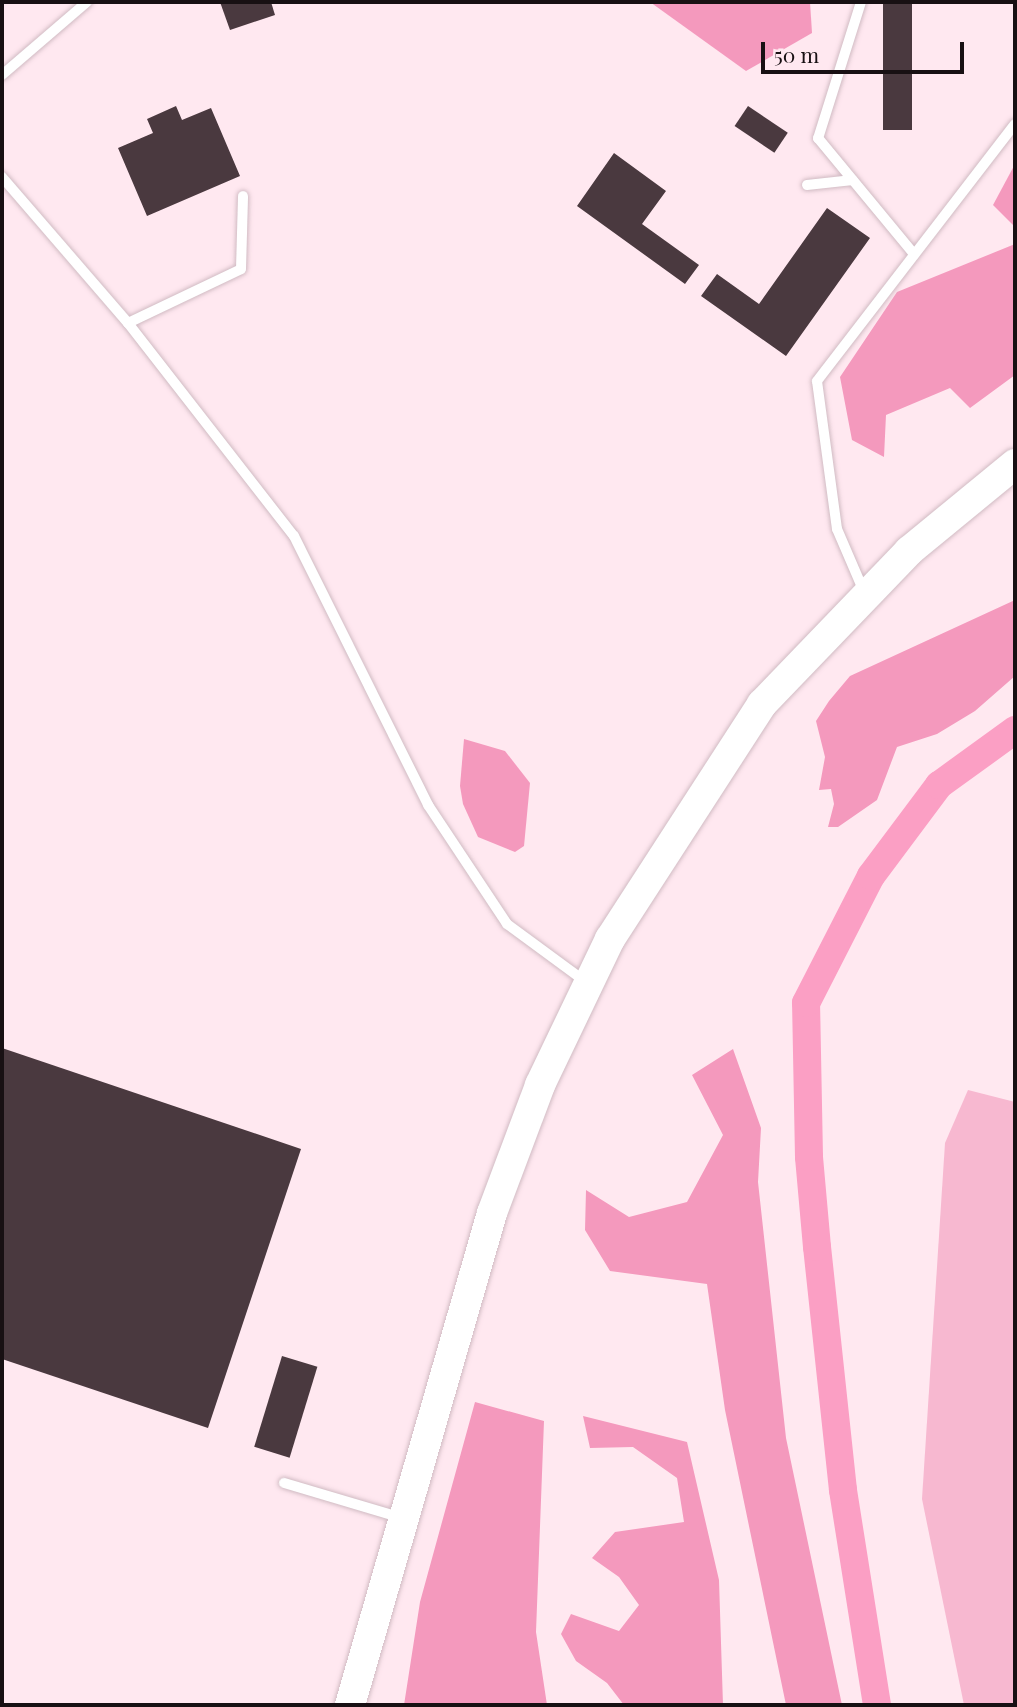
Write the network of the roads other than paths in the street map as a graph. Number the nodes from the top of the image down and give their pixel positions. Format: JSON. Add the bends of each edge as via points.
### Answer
{"nodes":[{"id":1,"x":87,"y":2,"type":"edge"},
{"id":2,"x":861,"y":2,"type":"edge"},
{"id":3,"x":2,"y":75,"type":"edge"},
{"id":4,"x":1015,"y":124,"type":"edge"},
{"id":5,"x":2,"y":177,"type":"edge"},
{"id":6,"x":853,"y":180,"type":"junction"},
{"id":7,"x":807,"y":185,"type":"dead end"},
{"id":8,"x":243,"y":196,"type":"dead end"},
{"id":9,"x":914,"y":254,"type":"junction"},
{"id":10,"x":128,"y":323,"type":"junction"},
{"id":11,"x":1015,"y":464,"type":"edge"},
{"id":12,"x":864,"y":594,"type":"junction"},
{"id":13,"x":588,"y":984,"type":"junction"},
{"id":14,"x":284,"y":1483,"type":"dead end"},
{"id":15,"x":402,"y":1518,"type":"junction"},
{"id":16,"x":349,"y":1705,"type":"edge"}],
"edges":[{"from":1,"to":3,"type":"lane"},
{"from":2,"to":6,"type":"lane","via":[[818,138]]},
{"from":4,"to":9,"type":"lane"},
{"from":5,"to":10,"type":"lane"},
{"from":6,"to":7,"type":"lane"},
{"from":6,"to":9,"type":"lane"},
{"from":8,"to":10,"type":"lane","via":[[241,270]]},
{"from":9,"to":12,"type":"lane","via":[[817,381],[837,529]]},
{"from":10,"to":13,"type":"lane","via":[[294,536],[428,805],[507,924]]},
{"from":11,"to":12,"type":"street"},
{"from":12,"to":13,"type":"street","via":[[762,704],[610,939]]},
{"from":13,"to":15,"type":"street","via":[[540,1085],[492,1213]]},
{"from":14,"to":15,"type":"lane"},
{"from":15,"to":16,"type":"street"}]}
